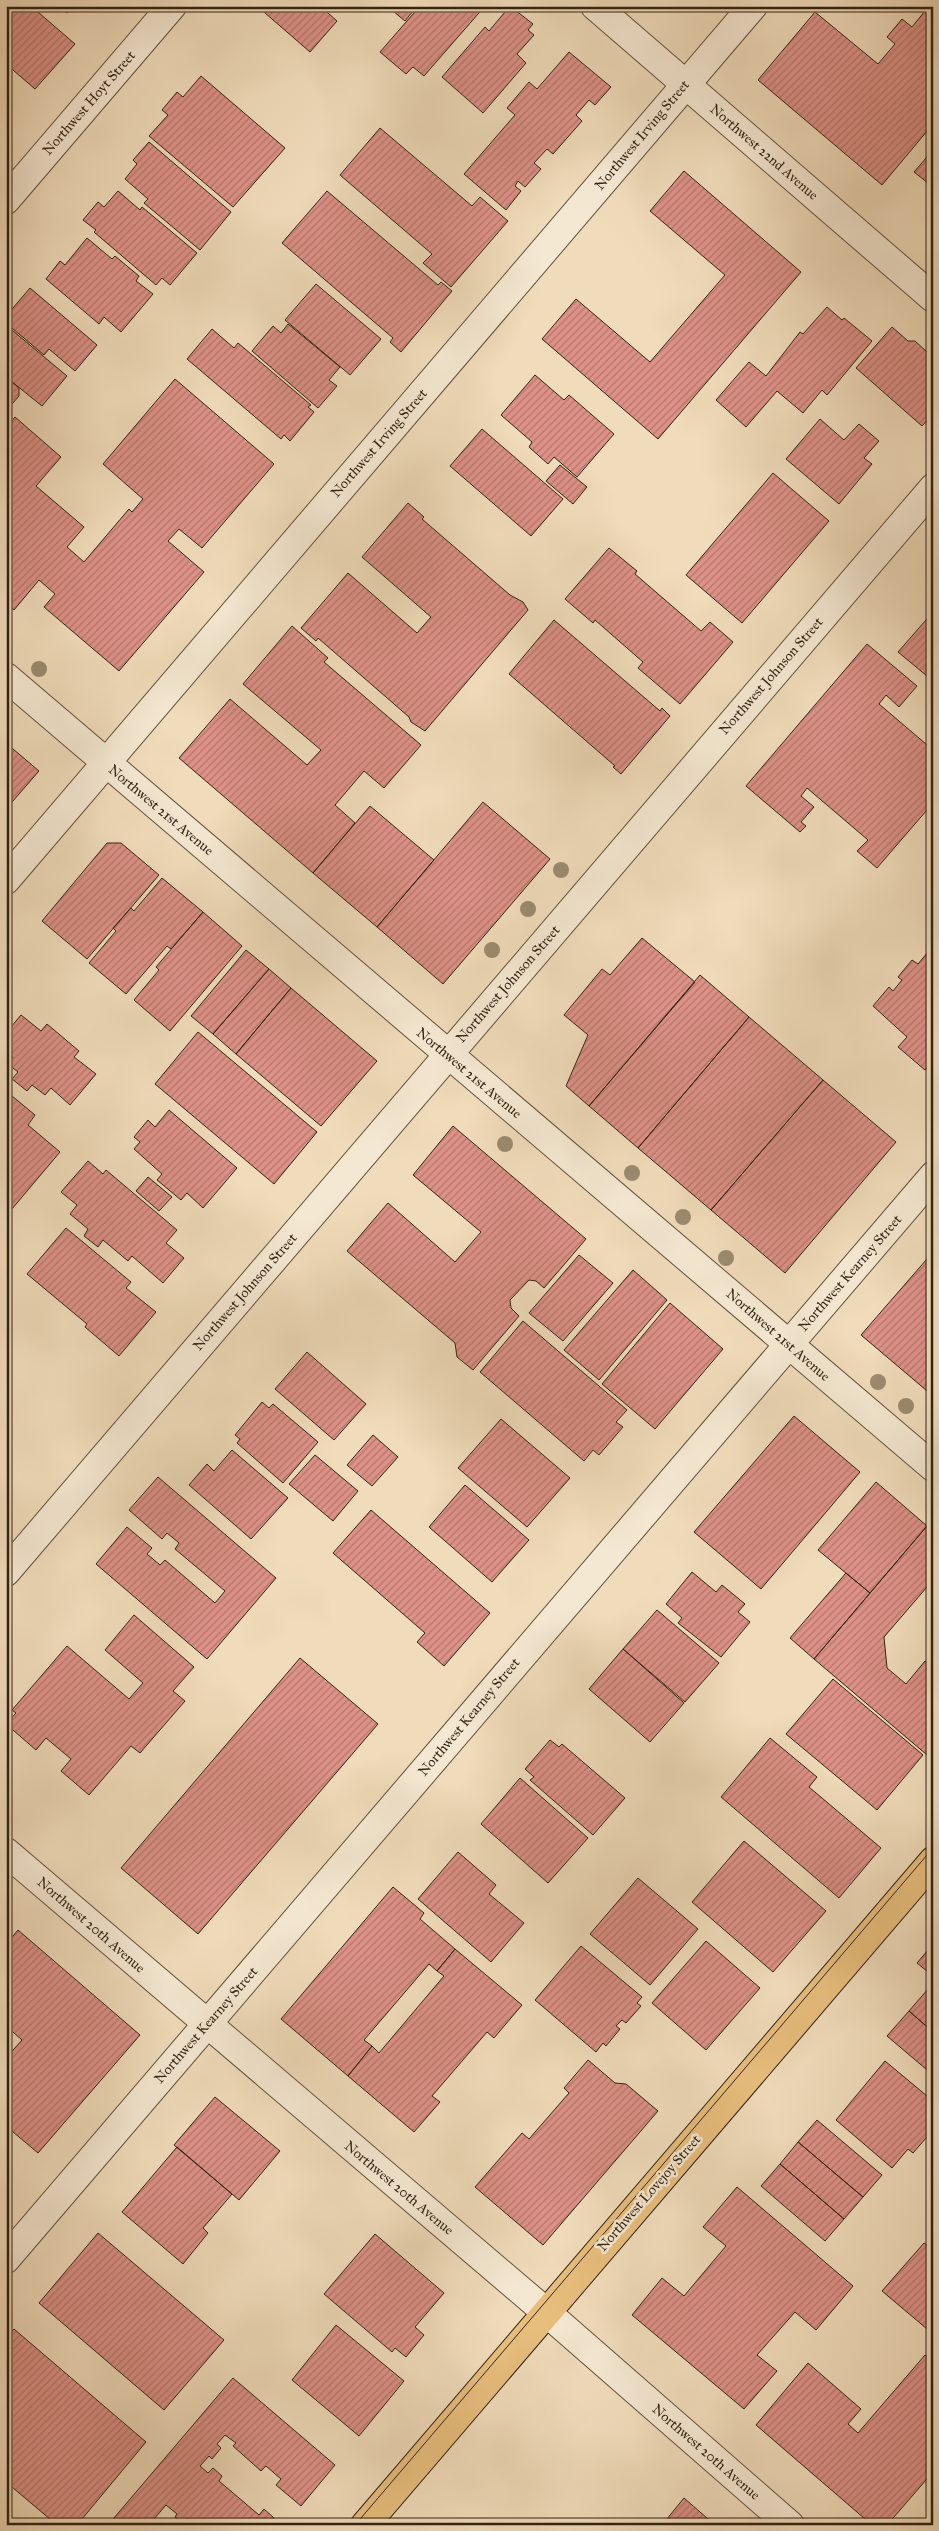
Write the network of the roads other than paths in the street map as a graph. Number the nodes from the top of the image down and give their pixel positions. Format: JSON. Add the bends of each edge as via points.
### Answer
{"nodes":[{"id":1,"x":172,"y":6,"type":"edge"},
{"id":2,"x":596,"y":6,"type":"edge"},
{"id":3,"x":753,"y":6,"type":"edge"},
{"id":4,"x":686,"y":84,"type":"junction"},
{"id":5,"x":6,"y":200,"type":"edge"},
{"id":6,"x":933,"y":298,"type":"edge"},
{"id":7,"x":933,"y":488,"type":"edge"},
{"id":8,"x":6,"y":677,"type":"edge"},
{"id":9,"x":106,"y":764,"type":"junction"},
{"id":10,"x":6,"y":880,"type":"edge"},
{"id":11,"x":448,"y":1055,"type":"junction"},
{"id":12,"x":933,"y":1176,"type":"edge"},
{"id":13,"x":788,"y":1344,"type":"junction"},
{"id":14,"x":933,"y":1467,"type":"edge"},
{"id":15,"x":6,"y":1572,"type":"edge"},
{"id":16,"x":6,"y":1852,"type":"edge"},
{"id":17,"x":933,"y":1861,"type":"edge"},
{"id":18,"x":207,"y":2024,"type":"junction"},
{"id":19,"x":6,"y":2259,"type":"edge"},
{"id":20,"x":546,"y":2312,"type":"junction"},
{"id":21,"x":364,"y":2525,"type":"edge"},
{"id":22,"x":790,"y":2525,"type":"edge"}],
"edges":[{"from":1,"to":5,"type":"street","name":"Northwest Hoyt Street"},
{"from":2,"to":4,"type":"street","name":"Northwest 22nd Avenue"},
{"from":3,"to":4,"type":"street","name":"Northwest Irving Street"},
{"from":4,"to":6,"type":"street","name":"Northwest 22nd Avenue"},
{"from":4,"to":9,"type":"street","name":"Northwest Irving Street"},
{"from":7,"to":11,"type":"street","name":"Northwest Johnson Street"},
{"from":8,"to":9,"type":"street","name":"Northwest 21st Avenue"},
{"from":9,"to":10,"type":"street","name":"Northwest Irving Street"},
{"from":9,"to":11,"type":"street","name":"Northwest 21st Avenue"},
{"from":11,"to":13,"type":"street","name":"Northwest 21st Avenue"},
{"from":11,"to":15,"type":"street","name":"Northwest Johnson Street"},
{"from":12,"to":13,"type":"street","name":"Northwest Kearney Street"},
{"from":13,"to":14,"type":"street","name":"Northwest 21st Avenue"},
{"from":13,"to":18,"type":"street","name":"Northwest Kearney Street"},
{"from":16,"to":18,"type":"street","name":"Northwest 20th Avenue"},
{"from":17,"to":20,"type":"main road","name":"Northwest Lovejoy Street"},
{"from":18,"to":19,"type":"street","name":"Northwest Kearney Street"},
{"from":18,"to":20,"type":"street","name":"Northwest 20th Avenue"},
{"from":20,"to":21,"type":"main road","name":"Northwest Lovejoy Street"},
{"from":20,"to":22,"type":"street","name":"Northwest 20th Avenue"}]}
